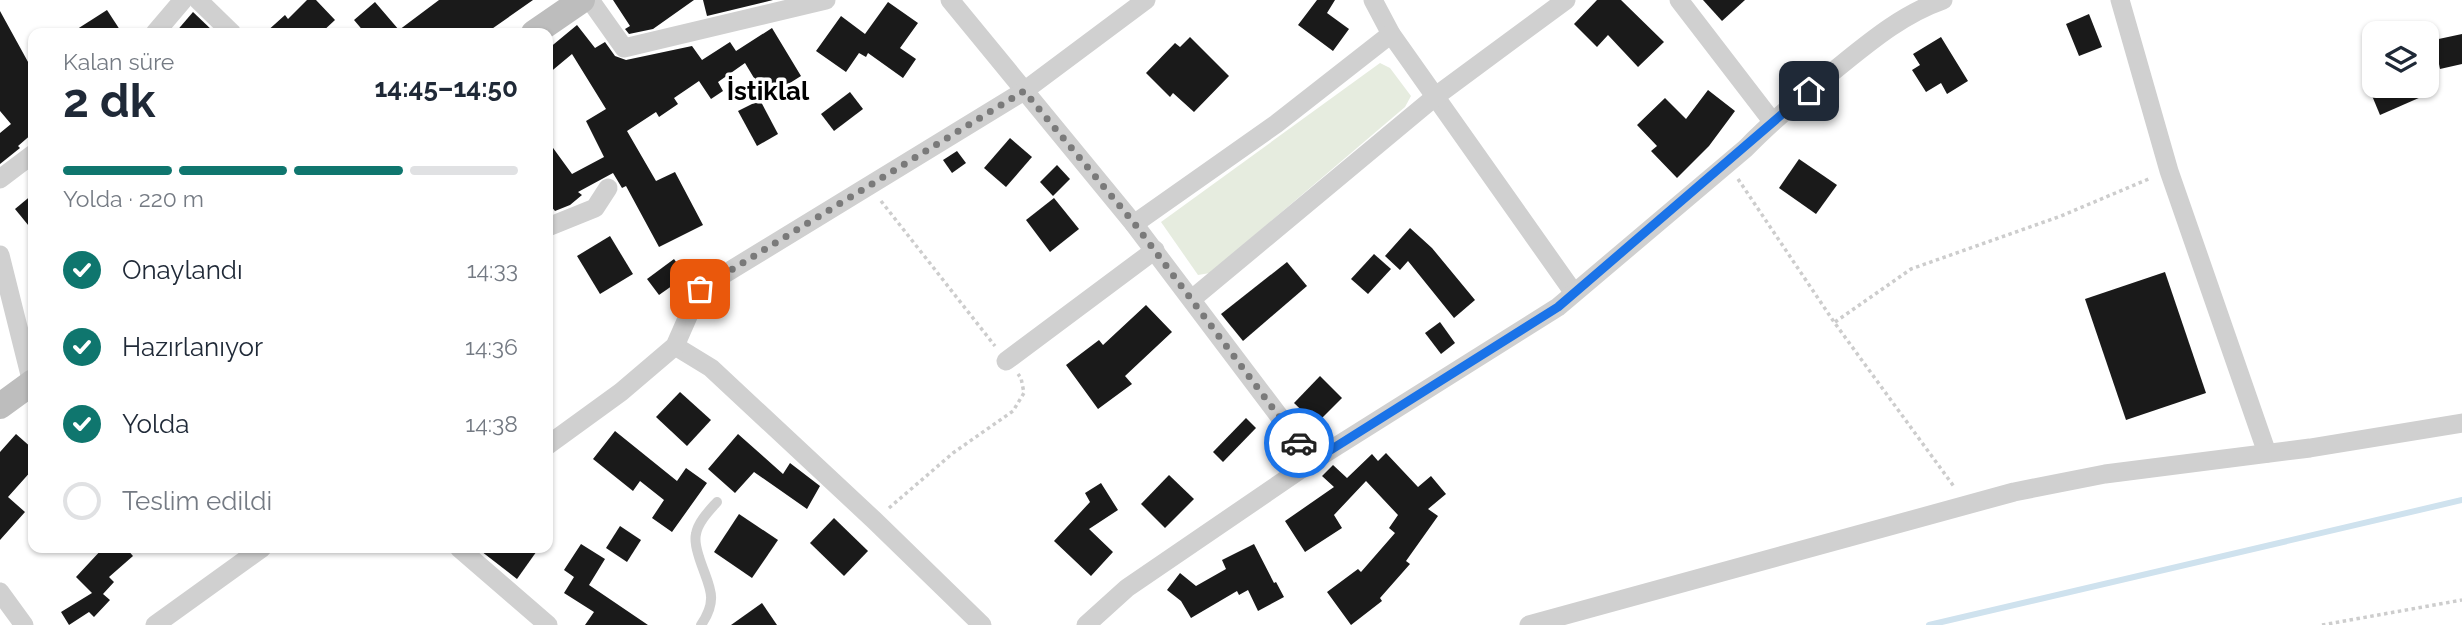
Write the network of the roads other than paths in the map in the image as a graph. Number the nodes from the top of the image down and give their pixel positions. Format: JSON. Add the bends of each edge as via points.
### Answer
{"nodes":[{"id":1,"x":183,"y":0,"type":"edge"},
{"id":2,"x":198,"y":0,"type":"edge"},
{"id":3,"x":826,"y":0,"type":"edge"},
{"id":4,"x":950,"y":0,"type":"edge"},
{"id":5,"x":1146,"y":0,"type":"edge"},
{"id":6,"x":1373,"y":0,"type":"edge"},
{"id":7,"x":1566,"y":0,"type":"edge"},
{"id":8,"x":1679,"y":0,"type":"edge"},
{"id":9,"x":1943,"y":0,"type":"edge"},
{"id":10,"x":2120,"y":0,"type":"edge"},
{"id":11,"x":575,"y":2,"type":"edge"},
{"id":12,"x":159,"y":28,"type":"edge"},
{"id":13,"x":227,"y":28,"type":"edge"},
{"id":14,"x":541,"y":28,"type":"edge"},
{"id":15,"x":1391,"y":34,"type":"junction"},
{"id":16,"x":1024,"y":91,"type":"junction"},
{"id":17,"x":1436,"y":96,"type":"junction"},
{"id":18,"x":1772,"y":121,"type":"junction"},
{"id":19,"x":28,"y":158,"type":"edge"},
{"id":20,"x":0,"y":179,"type":"edge"},
{"id":21,"x":608,"y":188,"type":"dead end"},
{"id":22,"x":1134,"y":223,"type":"junction"},
{"id":23,"x":553,"y":225,"type":"edge"},
{"id":24,"x":1155,"y":250,"type":"junction"},
{"id":25,"x":0,"y":255,"type":"edge"},
{"id":26,"x":1574,"y":293,"type":"junction"},
{"id":27,"x":1192,"y":299,"type":"junction"},
{"id":28,"x":675,"y":346,"type":"junction"},
{"id":29,"x":1006,"y":361,"type":"road end"},
{"id":30,"x":28,"y":364,"type":"edge"},
{"id":31,"x":28,"y":386,"type":"edge"},
{"id":32,"x":0,"y":406,"type":"edge"},
{"id":33,"x":2462,"y":423,"type":"edge"},
{"id":34,"x":553,"y":440,"type":"edge"},
{"id":35,"x":2267,"y":453,"type":"junction"},
{"id":36,"x":1313,"y":461,"type":"junction"},
{"id":37,"x":717,"y":502,"type":"dead end"},
{"id":38,"x":255,"y":553,"type":"edge"},
{"id":39,"x":465,"y":553,"type":"edge"},
{"id":40,"x":0,"y":593,"type":"edge"},
{"id":41,"x":23,"y":625,"type":"edge"},
{"id":42,"x":155,"y":625,"type":"edge"},
{"id":43,"x":548,"y":625,"type":"edge"},
{"id":44,"x":701,"y":625,"type":"edge"},
{"id":45,"x":982,"y":625,"type":"edge"},
{"id":46,"x":1086,"y":625,"type":"edge"},
{"id":47,"x":1529,"y":625,"type":"edge"}],
"edges":[{"from":1,"to":12,"type":"street"},
{"from":2,"to":13,"type":"street"},
{"from":3,"to":11,"type":"street","via":[[624,48]]},
{"from":4,"to":16,"type":"street"},
{"from":5,"to":16,"type":"street"},
{"from":6,"to":15,"type":"street"},
{"from":7,"to":17,"type":"street"},
{"from":8,"to":18,"type":"street"},
{"from":9,"to":18,"type":"street","via":[[1884,30]]},
{"from":10,"to":35,"type":"street","via":[[2169,171]]},
{"from":11,"to":14,"type":"main road"},
{"from":15,"to":17,"type":"street"},
{"from":15,"to":22,"type":"street","via":[[1276,124]]},
{"from":16,"to":22,"type":"street"},
{"from":16,"to":28,"type":"street","via":[[700,289]]},
{"from":17,"to":26,"type":"street"},
{"from":17,"to":27,"type":"street"},
{"from":18,"to":26,"type":"street"},
{"from":19,"to":20,"type":"street"},
{"from":21,"to":23,"type":"street","via":[[596,208]]},
{"from":22,"to":24,"type":"street"},
{"from":24,"to":27,"type":"street"},
{"from":24,"to":29,"type":"street"},
{"from":25,"to":30,"type":"street"},
{"from":26,"to":36,"type":"street"},
{"from":27,"to":36,"type":"street"},
{"from":28,"to":34,"type":"street"},
{"from":28,"to":45,"type":"street","via":[[711,369]]},
{"from":31,"to":32,"type":"main road"},
{"from":33,"to":35,"type":"street"},
{"from":35,"to":47,"type":"street","via":[[2105,474],[2014,492]]},
{"from":36,"to":46,"type":"street","via":[[1127,588]]},
{"from":37,"to":44,"type":"lane","via":[[695,534],[713,602]]},
{"from":38,"to":42,"type":"street"},
{"from":39,"to":43,"type":"street"},
{"from":40,"to":41,"type":"street"}]}
